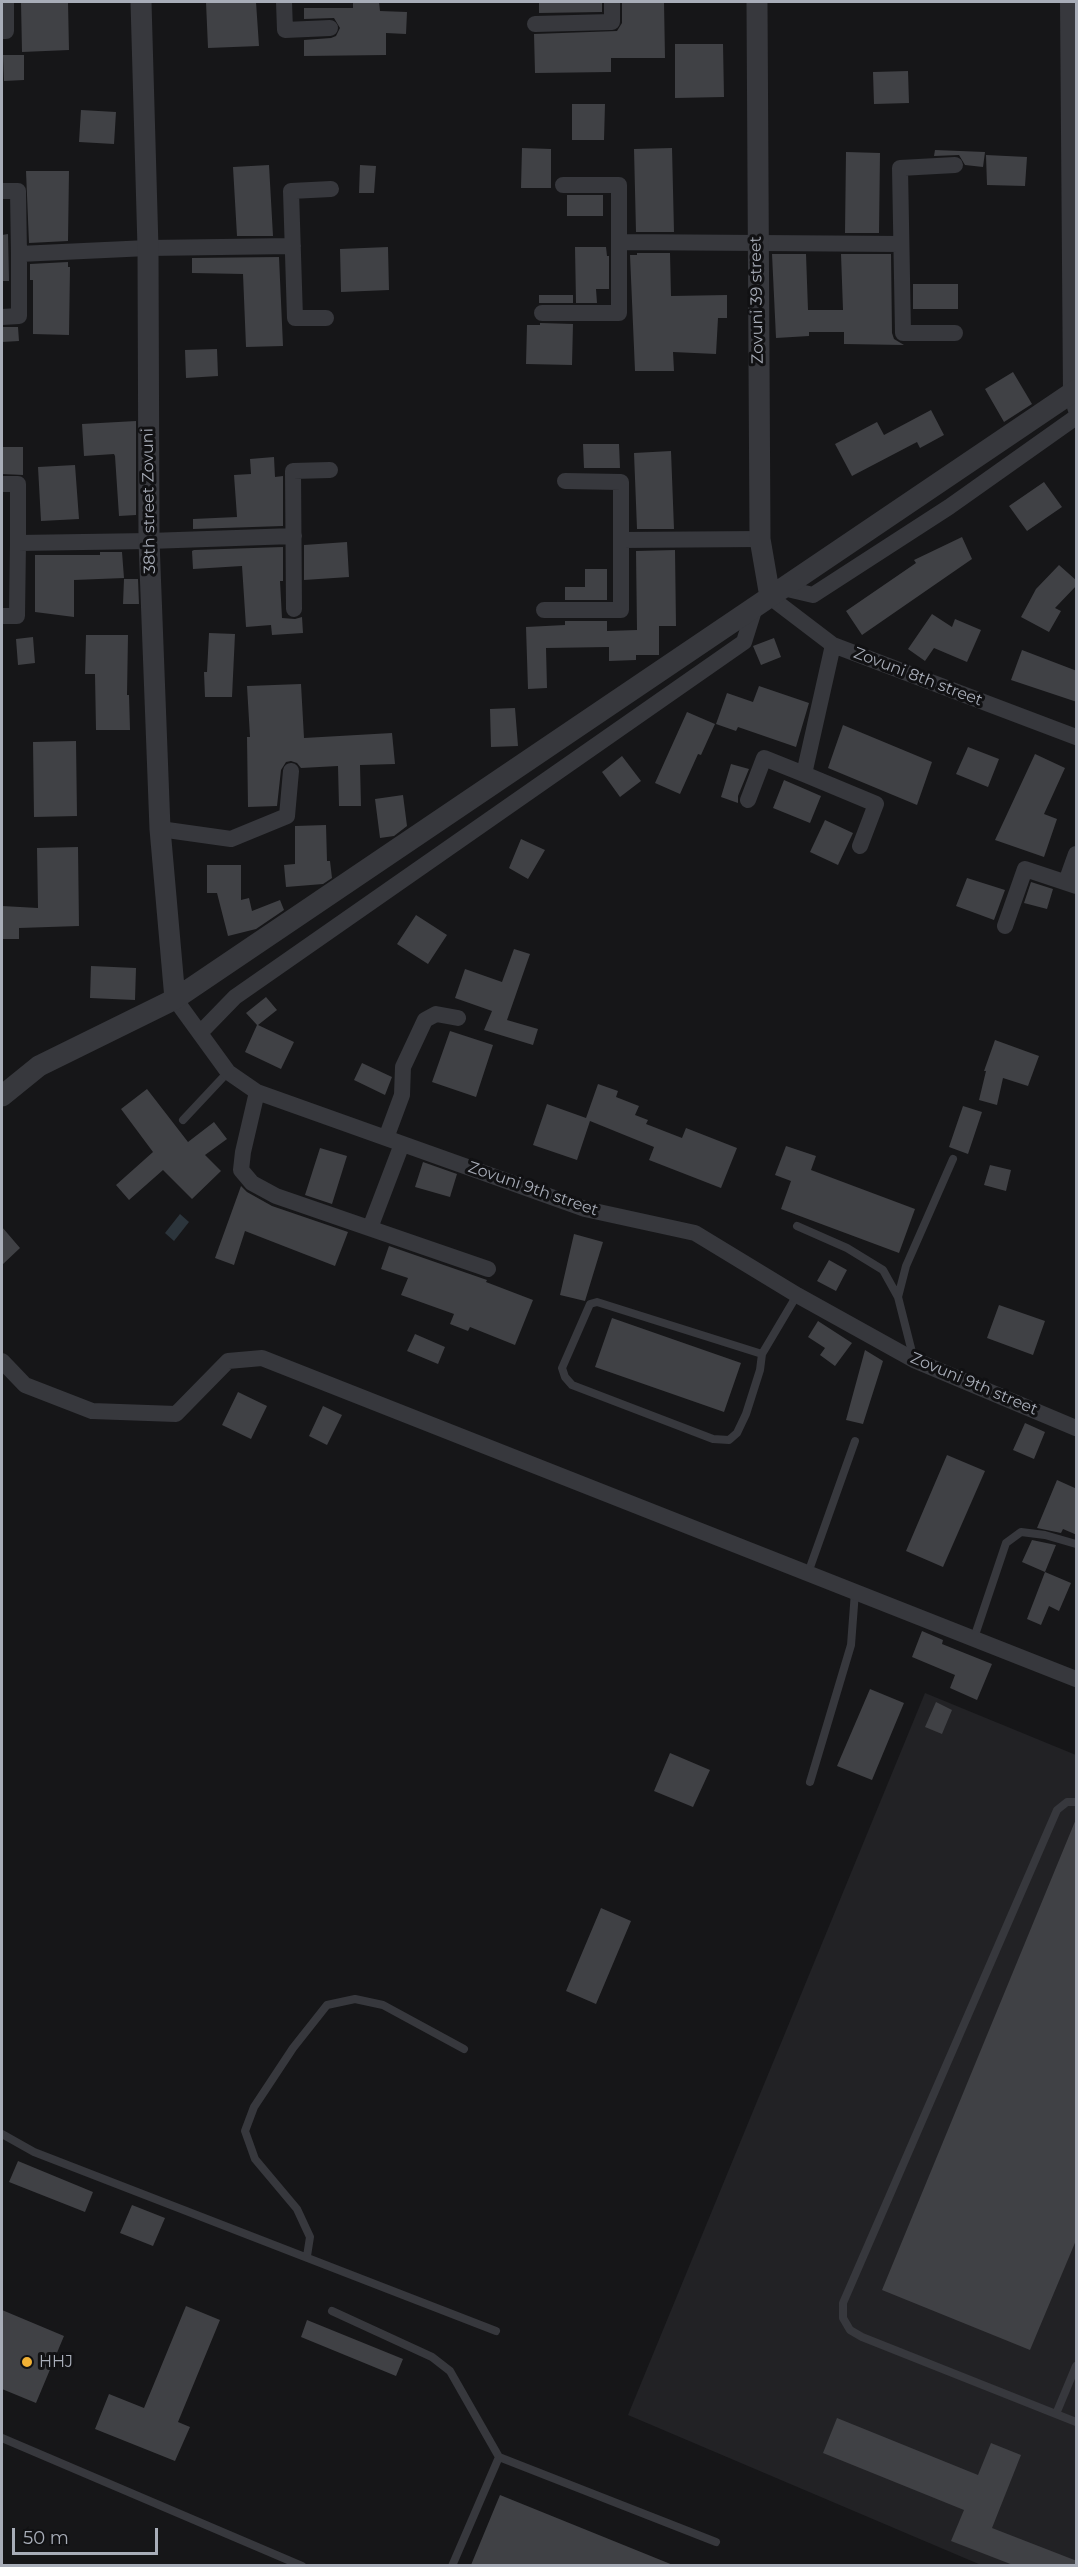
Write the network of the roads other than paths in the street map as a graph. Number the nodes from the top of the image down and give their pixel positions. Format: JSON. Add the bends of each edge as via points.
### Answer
{"nodes":[{"id":1,"x":6,"y":2,"type":"edge"},
{"id":2,"x":141,"y":2,"type":"edge"},
{"id":3,"x":284,"y":2,"type":"edge"},
{"id":4,"x":612,"y":2,"type":"edge"},
{"id":5,"x":757,"y":2,"type":"edge"},
{"id":6,"x":1068,"y":2,"type":"edge"},
{"id":7,"x":535,"y":24,"type":"dead end"},
{"id":8,"x":330,"y":28,"type":"dead end"},
{"id":9,"x":2,"y":31,"type":"edge"},
{"id":10,"x":955,"y":165,"type":"dead end"},
{"id":11,"x":563,"y":185,"type":"dead end"},
{"id":12,"x":331,"y":189,"type":"dead end"},
{"id":13,"x":2,"y":191,"type":"edge"},
{"id":14,"x":619,"y":242,"type":"junction"},
{"id":15,"x":757,"y":243,"type":"junction"},
{"id":16,"x":901,"y":244,"type":"junction"},
{"id":17,"x":293,"y":246,"type":"junction"},
{"id":18,"x":148,"y":248,"type":"junction"},
{"id":19,"x":19,"y":254,"type":"junction"},
{"id":20,"x":542,"y":313,"type":"dead end"},
{"id":21,"x":2,"y":317,"type":"edge"},
{"id":22,"x":327,"y":318,"type":"dead end"},
{"id":23,"x":955,"y":333,"type":"dead end"},
{"id":24,"x":1075,"y":398,"type":"edge"},
{"id":25,"x":1077,"y":417,"type":"edge"},
{"id":26,"x":330,"y":470,"type":"dead end"},
{"id":27,"x":565,"y":481,"type":"dead end"},
{"id":28,"x":2,"y":484,"type":"edge"},
{"id":29,"x":294,"y":536,"type":"junction"},
{"id":30,"x":760,"y":539,"type":"junction"},
{"id":31,"x":621,"y":540,"type":"junction"},
{"id":32,"x":149,"y":542,"type":"junction"},
{"id":33,"x":18,"y":543,"type":"junction"},
{"id":34,"x":769,"y":597,"type":"junction"},
{"id":35,"x":294,"y":609,"type":"dead end"},
{"id":36,"x":544,"y":610,"type":"dead end"},
{"id":37,"x":2,"y":616,"type":"edge"},
{"id":38,"x":833,"y":645,"type":"junction"},
{"id":39,"x":1077,"y":737,"type":"edge"},
{"id":40,"x":291,"y":771,"type":"dead end"},
{"id":41,"x":804,"y":774,"type":"junction"},
{"id":42,"x":748,"y":800,"type":"dead end"},
{"id":43,"x":160,"y":829,"type":"junction"},
{"id":44,"x":860,"y":846,"type":"dead end"},
{"id":45,"x":1077,"y":854,"type":"edge"},
{"id":46,"x":1071,"y":884,"type":"edge"},
{"id":47,"x":1005,"y":926,"type":"dead end"},
{"id":48,"x":175,"y":999,"type":"junction"},
{"id":49,"x":458,"y":1018,"type":"dead end"},
{"id":50,"x":200,"y":1034,"type":"junction"},
{"id":51,"x":228,"y":1072,"type":"junction"},
{"id":52,"x":257,"y":1092,"type":"junction"},
{"id":53,"x":2,"y":1096,"type":"edge"},
{"id":54,"x":183,"y":1120,"type":"dead end"},
{"id":55,"x":386,"y":1138,"type":"junction"},
{"id":56,"x":402,"y":1143,"type":"junction"},
{"id":57,"x":953,"y":1159,"type":"dead end"},
{"id":58,"x":797,"y":1226,"type":"dead end"},
{"id":59,"x":370,"y":1228,"type":"junction"},
{"id":60,"x":488,"y":1269,"type":"dead end"},
{"id":61,"x":797,"y":1295,"type":"junction"},
{"id":62,"x":898,"y":1297,"type":"junction"},
{"id":63,"x":762,"y":1354,"type":"junction"},
{"id":64,"x":914,"y":1360,"type":"junction"},
{"id":65,"x":2,"y":1361,"type":"edge"},
{"id":66,"x":1077,"y":1428,"type":"edge"},
{"id":67,"x":855,"y":1441,"type":"dead end"},
{"id":68,"x":1077,"y":1544,"type":"edge"},
{"id":69,"x":808,"y":1573,"type":"junction"},
{"id":70,"x":855,"y":1592,"type":"junction"},
{"id":71,"x":974,"y":1638,"type":"junction"},
{"id":72,"x":1077,"y":1679,"type":"edge"},
{"id":73,"x":810,"y":1782,"type":"dead end"},
{"id":74,"x":1077,"y":1802,"type":"edge"},
{"id":75,"x":464,"y":2049,"type":"dead end"},
{"id":76,"x":2,"y":2134,"type":"edge"},
{"id":77,"x":307,"y":2256,"type":"junction"},
{"id":78,"x":332,"y":2311,"type":"dead end"},
{"id":79,"x":496,"y":2331,"type":"dead end"},
{"id":80,"x":1077,"y":2366,"type":"edge"},
{"id":81,"x":1056,"y":2414,"type":"junction"},
{"id":82,"x":1077,"y":2422,"type":"edge"},
{"id":83,"x":2,"y":2438,"type":"edge"},
{"id":84,"x":499,"y":2457,"type":"junction"},
{"id":85,"x":716,"y":2542,"type":"dead end"},
{"id":86,"x":302,"y":2565,"type":"edge"},
{"id":87,"x":452,"y":2565,"type":"edge"}],
"edges":[{"from":1,"to":9,"type":"street","via":[[6,31]]},
{"from":2,"to":18,"type":"street","name":"38th street Zovuni"},
{"from":3,"to":8,"type":"street","via":[[285,30]]},
{"from":4,"to":7,"type":"street","via":[[612,22]]},
{"from":5,"to":15,"type":"street","name":"Zovuni 39 street"},
{"from":6,"to":24,"type":"street"},
{"from":10,"to":16,"type":"street","via":[[900,168]]},
{"from":11,"to":14,"type":"street","via":[[619,185]]},
{"from":12,"to":17,"type":"street","via":[[291,191]]},
{"from":13,"to":19,"type":"street","via":[[18,191]]},
{"from":14,"to":15,"type":"street"},
{"from":14,"to":20,"type":"street","via":[[619,313]]},
{"from":15,"to":16,"type":"street"},
{"from":15,"to":30,"type":"street","name":"Zovuni 39 street"},
{"from":16,"to":23,"type":"street","via":[[903,333]]},
{"from":17,"to":18,"type":"street"},
{"from":17,"to":22,"type":"street","via":[[295,318]]},
{"from":18,"to":19,"type":"street"},
{"from":18,"to":32,"type":"street","name":"38th street Zovuni"},
{"from":19,"to":21,"type":"street","via":[[19,316]]},
{"from":24,"to":34,"type":"street"},
{"from":25,"to":34,"type":"street","via":[[949,507],[813,595]]},
{"from":26,"to":29,"type":"street","via":[[292,471]]},
{"from":27,"to":31,"type":"street","via":[[621,482]]},
{"from":28,"to":33,"type":"street","via":[[18,484]]},
{"from":29,"to":32,"type":"street"},
{"from":29,"to":35,"type":"street"},
{"from":30,"to":31,"type":"street"},
{"from":30,"to":34,"type":"street","name":"Zovuni 39 street"},
{"from":31,"to":36,"type":"street","via":[[621,610]]},
{"from":32,"to":33,"type":"street"},
{"from":32,"to":43,"type":"street","name":"38th street Zovuni"},
{"from":33,"to":37,"type":"street","via":[[17,616]]},
{"from":34,"to":38,"type":"street","name":"Zovuni 8th street"},
{"from":34,"to":48,"type":"street"},
{"from":34,"to":50,"type":"street","via":[[744,642],[244,990]]},
{"from":38,"to":39,"type":"street","name":"Zovuni 8th street"},
{"from":38,"to":41,"type":"street"},
{"from":40,"to":43,"type":"street","via":[[286,816],[231,839]]},
{"from":41,"to":42,"type":"street","via":[[764,758]]},
{"from":41,"to":44,"type":"street","via":[[876,804]]},
{"from":43,"to":48,"type":"street","name":"38th street Zovuni"},
{"from":45,"to":46,"type":"street"},
{"from":46,"to":47,"type":"street","via":[[1025,869]]},
{"from":48,"to":50,"type":"street","name":"Zovuni 9th street"},
{"from":48,"to":53,"type":"street","via":[[39,1066]]},
{"from":49,"to":55,"type":"street","via":[[436,1014],[425,1020],[403,1067],[402,1095]]},
{"from":50,"to":51,"type":"street","name":"Zovuni 9th street"},
{"from":51,"to":52,"type":"street","name":"Zovuni 9th street"},
{"from":51,"to":54,"type":"lane"},
{"from":52,"to":55,"type":"street","name":"Zovuni 9th street"},
{"from":52,"to":59,"type":"street","via":[[241,1170],[252,1183],[276,1196]]},
{"from":55,"to":56,"type":"street","name":"Zovuni 9th street"},
{"from":56,"to":59,"type":"street"},
{"from":56,"to":61,"type":"street","name":"Zovuni 9th street","via":[[585,1209],[695,1233]]},
{"from":57,"to":62,"type":"lane","via":[[906,1266]]},
{"from":58,"to":62,"type":"lane","via":[[884,1270]]},
{"from":59,"to":60,"type":"street"},
{"from":61,"to":63,"type":"lane"},
{"from":61,"to":64,"type":"street","name":"Zovuni 9th street"},
{"from":62,"to":64,"type":"lane"},
{"from":63,"to":63,"type":"lane","via":[[746,1414],[729,1440],[713,1439],[572,1385],[562,1368],[590,1304],[597,1302]]},
{"from":64,"to":66,"type":"street","name":"Zovuni 9th street"},
{"from":65,"to":69,"type":"street","via":[[25,1385],[92,1411],[176,1414],[228,1361],[261,1358]]},
{"from":67,"to":69,"type":"lane"},
{"from":68,"to":71,"type":"lane","via":[[1045,1534],[1021,1532],[1006,1543]]},
{"from":69,"to":70,"type":"street"},
{"from":70,"to":71,"type":"street"},
{"from":70,"to":73,"type":"lane","via":[[851,1645]]},
{"from":71,"to":72,"type":"street"},
{"from":74,"to":81,"type":"lane","via":[[1066,1802],[1057,1810],[843,2303],[843,2318],[850,2330],[862,2337]]},
{"from":75,"to":77,"type":"lane","via":[[383,2005],[355,1999],[327,2005],[293,2048],[254,2107],[245,2131],[255,2159],[297,2209],[310,2237]]},
{"from":76,"to":77,"type":"lane","via":[[34,2152]]},
{"from":77,"to":79,"type":"lane"},
{"from":78,"to":84,"type":"lane","via":[[432,2357],[450,2371]]},
{"from":80,"to":81,"type":"lane"},
{"from":81,"to":82,"type":"lane"},
{"from":83,"to":86,"type":"lane"},
{"from":84,"to":85,"type":"lane"},
{"from":84,"to":87,"type":"lane"}]}
